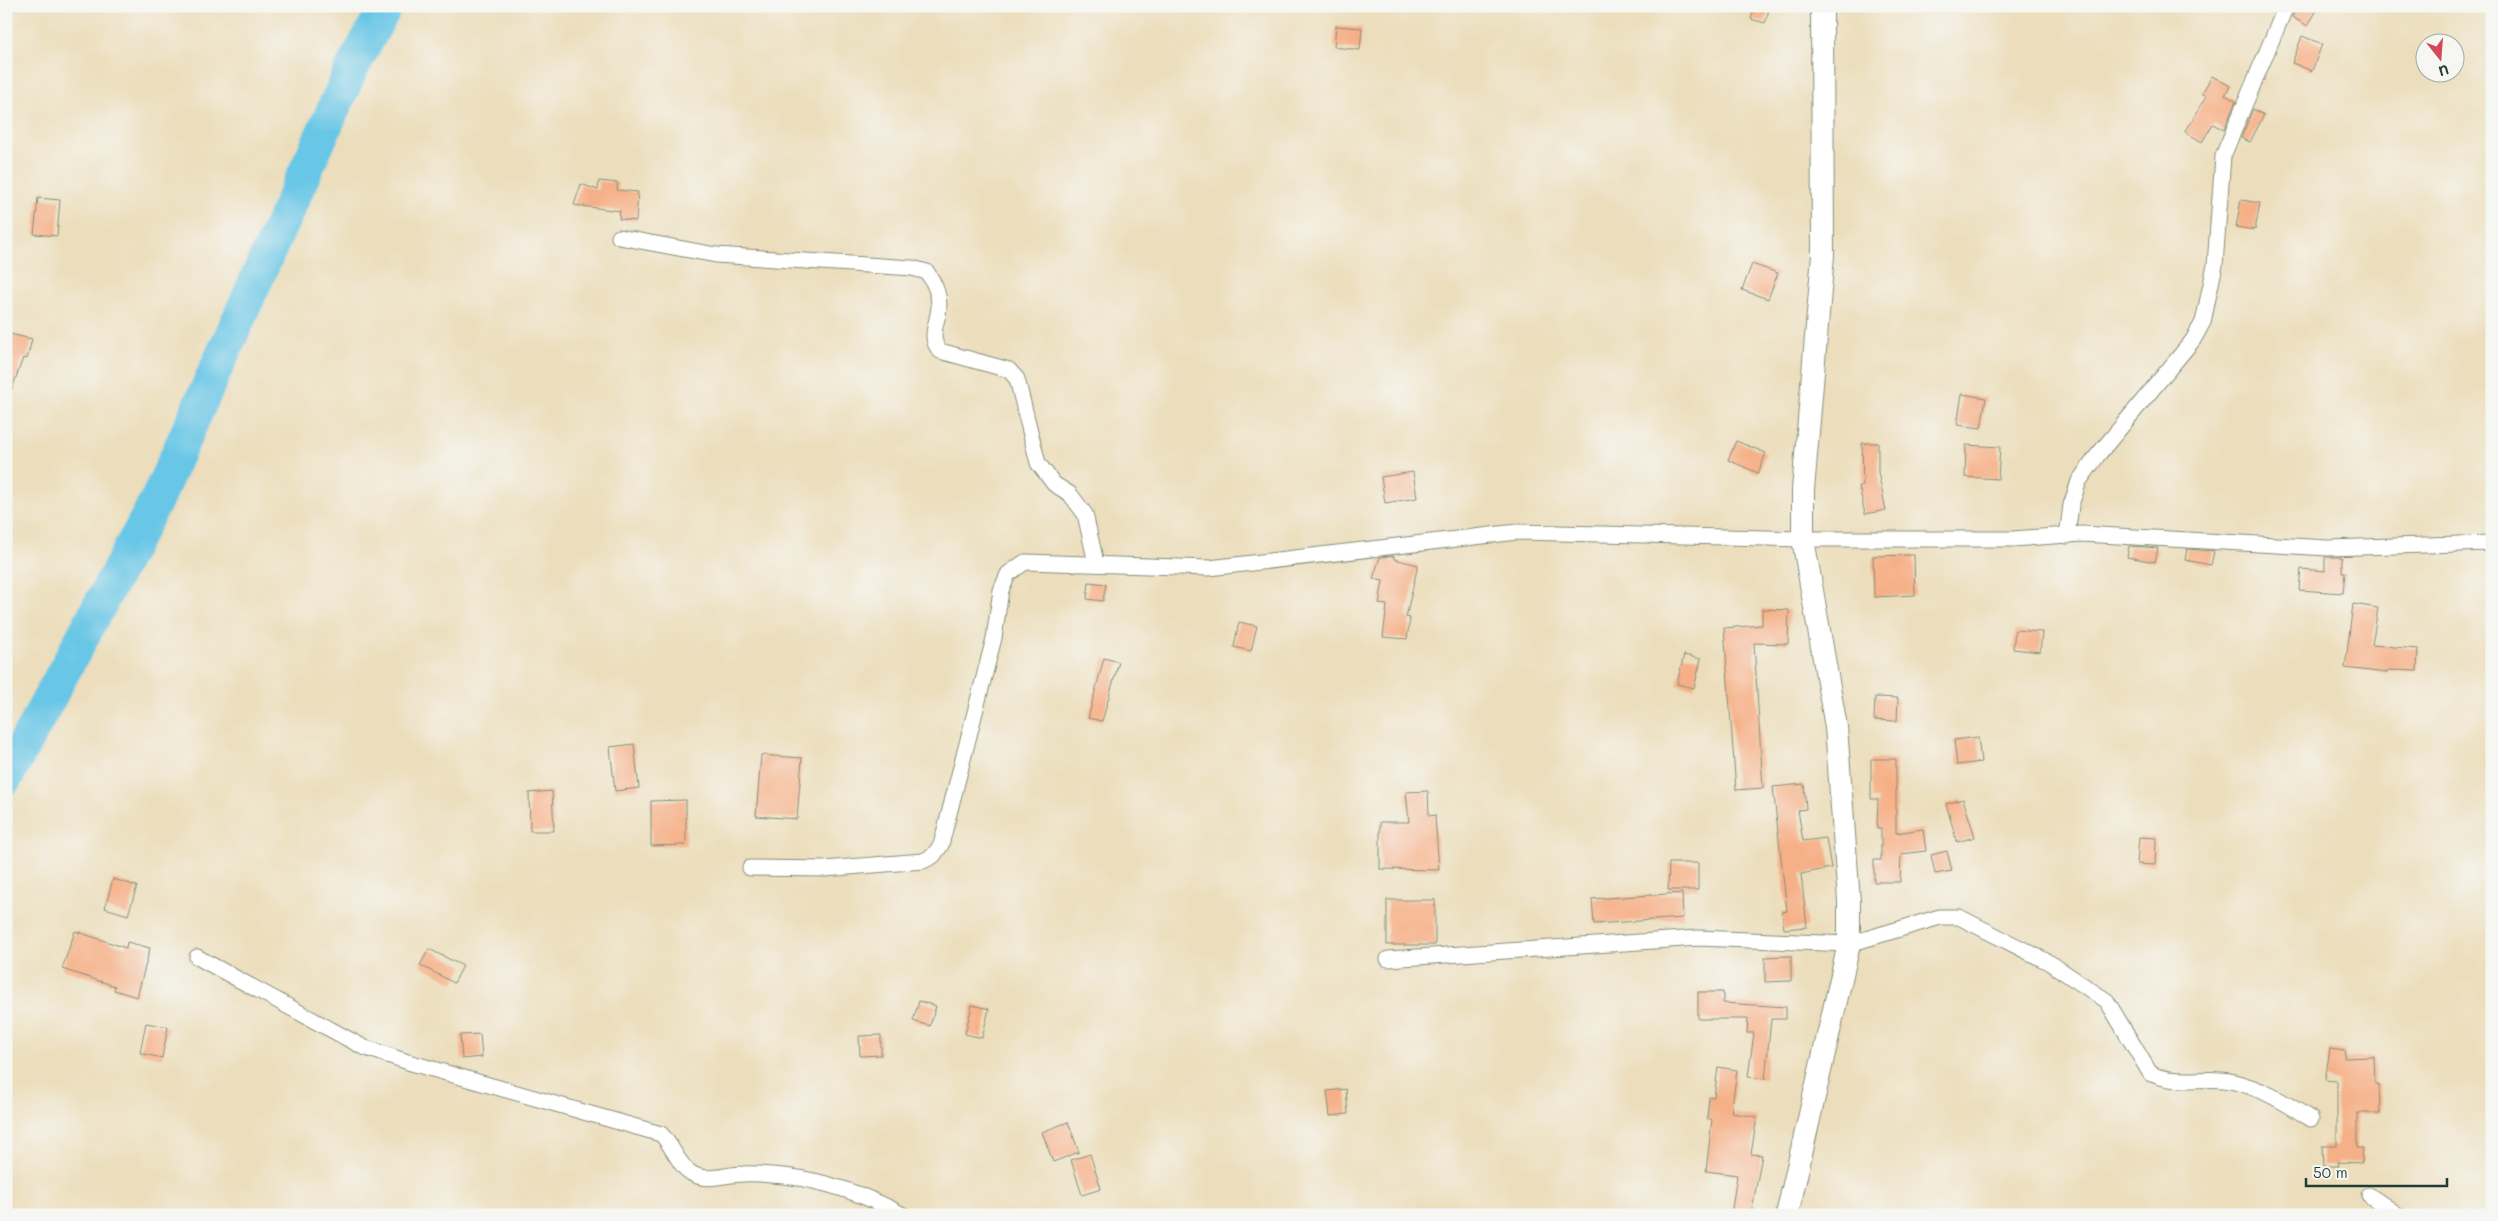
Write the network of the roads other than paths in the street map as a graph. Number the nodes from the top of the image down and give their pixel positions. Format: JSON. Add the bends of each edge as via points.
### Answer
{"nodes":[{"id":1,"x":1822,"y":6,"type":"edge"},
{"id":2,"x":2286,"y":6,"type":"edge"},
{"id":3,"x":618,"y":237,"type":"dead end"},
{"id":4,"x":2067,"y":536,"type":"junction"},
{"id":5,"x":1802,"y":539,"type":"junction"},
{"id":6,"x":2492,"y":543,"type":"edge"},
{"id":7,"x":1096,"y":563,"type":"junction"},
{"id":8,"x":750,"y":868,"type":"dead end"},
{"id":9,"x":1849,"y":944,"type":"junction"},
{"id":10,"x":197,"y":957,"type":"dead end"},
{"id":11,"x":1388,"y":959,"type":"dead end"},
{"id":12,"x":2311,"y":1119,"type":"dead end"},
{"id":13,"x":2369,"y":1195,"type":"dead end"},
{"id":14,"x":903,"y":1215,"type":"edge"},
{"id":15,"x":1787,"y":1215,"type":"edge"},
{"id":16,"x":2398,"y":1215,"type":"edge"}],
"edges":[{"from":1,"to":5,"type":"street","via":[[1822,254]]},
{"from":2,"to":4,"type":"street","via":[[2223,156],[2215,265],[2203,322],[2193,340],[2079,481],[2071,505]]},
{"from":3,"to":7,"type":"street","via":[[716,255],[912,268],[927,272],[935,284],[939,306],[934,344],[940,351],[1009,370],[1017,379],[1038,463],[1054,484],[1070,494],[1085,514]]},
{"from":4,"to":5,"type":"street","via":[[2013,540]]},
{"from":4,"to":6,"type":"street","via":[[2082,534],[2328,548]]},
{"from":5,"to":7,"type":"street","via":[[1517,532],[1209,568]]},
{"from":5,"to":9,"type":"street","via":[[1836,727],[1849,901]]},
{"from":7,"to":8,"type":"street","via":[[1026,562],[1008,574],[1001,590],[994,638],[941,845],[933,856],[923,861],[824,869]]},
{"from":9,"to":11,"type":"street","via":[[1698,938]]},
{"from":9,"to":12,"type":"street","via":[[1940,917],[1959,917],[2050,964],[2107,1001],[2150,1073],[2161,1079],[2230,1081],[2271,1094]]},
{"from":9,"to":15,"type":"street"},
{"from":10,"to":14,"type":"street","via":[[363,1047],[661,1134],[681,1164],[706,1179],[743,1174],[785,1176],[829,1184]]},
{"from":13,"to":16,"type":"street"}]}
